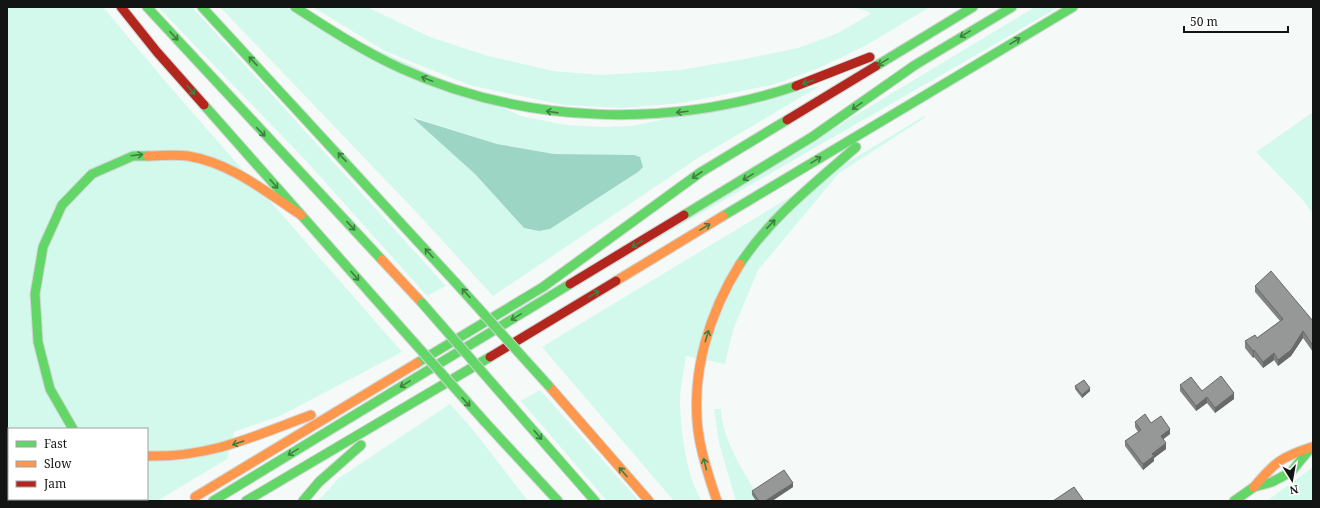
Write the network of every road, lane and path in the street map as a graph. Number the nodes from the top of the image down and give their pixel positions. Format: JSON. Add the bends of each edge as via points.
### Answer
{"nodes":[{"id":1,"x":121,"y":7,"type":"edge"},
{"id":2,"x":147,"y":7,"type":"edge"},
{"id":3,"x":202,"y":7,"type":"edge"},
{"id":4,"x":295,"y":7,"type":"edge"},
{"id":5,"x":973,"y":7,"type":"edge"},
{"id":6,"x":1012,"y":7,"type":"edge"},
{"id":7,"x":1073,"y":7,"type":"edge"},
{"id":8,"x":940,"y":27,"type":"junction"},
{"id":9,"x":896,"y":112,"type":"junction"},
{"id":10,"x":69,"y":184,"type":"dead end"},
{"id":11,"x":302,"y":215,"type":"junction"},
{"id":12,"x":356,"y":399,"type":"junction"},
{"id":13,"x":50,"y":409,"type":"dead end"},
{"id":14,"x":403,"y":410,"type":"junction"},
{"id":15,"x":72,"y":428,"type":"edge"},
{"id":16,"x":1312,"y":448,"type":"edge"},
{"id":17,"x":148,"y":456,"type":"edge"},
{"id":18,"x":544,"y":487,"type":"junction"},
{"id":19,"x":1254,"y":487,"type":"junction"},
{"id":20,"x":191,"y":499,"type":"edge"},
{"id":21,"x":213,"y":501,"type":"edge"},
{"id":22,"x":246,"y":501,"type":"edge"},
{"id":23,"x":303,"y":501,"type":"edge"},
{"id":24,"x":551,"y":501,"type":"edge"},
{"id":25,"x":558,"y":501,"type":"edge"},
{"id":26,"x":595,"y":501,"type":"edge"},
{"id":27,"x":649,"y":501,"type":"edge"},
{"id":28,"x":717,"y":501,"type":"edge"},
{"id":29,"x":1234,"y":501,"type":"edge"}],
"edges":[{"from":1,"to":11,"type":"main road","one_way":true,"via":[[157,52]]},
{"from":2,"to":26,"type":"main road","one_way":true,"bridge":true,"via":[[422,303]]},
{"from":27,"to":3,"type":"main road","one_way":true,"bridge":true,"via":[[342,157]]},
{"from":8,"to":4,"type":"main road","one_way":true,"via":[[815,79],[753,99],[684,112],[597,116],[551,112],[512,104],[434,82],[360,48]]},
{"from":5,"to":8,"type":"main road"},
{"from":6,"to":21,"type":"main road","one_way":true,"via":[[915,65],[812,137]]},
{"from":9,"to":7,"type":"main road","one_way":true},
{"from":8,"to":12,"type":"main road","one_way":true,"via":[[701,172],[543,287]]},
{"from":14,"to":9,"type":"main road","one_way":true},
{"from":28,"to":9,"type":"main road","one_way":true,"via":[[698,428],[697,392],[706,340],[722,295],[740,263],[764,232],[795,200]]},
{"from":10,"to":11,"type":"main road","one_way":true,"via":[[88,171],[117,159],[158,153],[188,156],[230,168]]},
{"from":11,"to":18,"type":"main road","one_way":true,"bridge":true},
{"from":12,"to":17,"type":"main road","one_way":true,"via":[[224,448],[184,456]]},
{"from":12,"to":20,"type":"main road"},
{"from":13,"to":15,"type":"main road"},
{"from":14,"to":22,"type":"main road"},
{"from":14,"to":23,"type":"main road","via":[[332,469]]},
{"from":16,"to":19,"type":"main road","via":[[1291,472],[1272,482]]},
{"from":16,"to":19,"type":"main road","via":[[1293,453],[1273,464]]},
{"from":18,"to":24,"type":"main road"},
{"from":18,"to":25,"type":"main road"},
{"from":19,"to":29,"type":"main road"}]}
